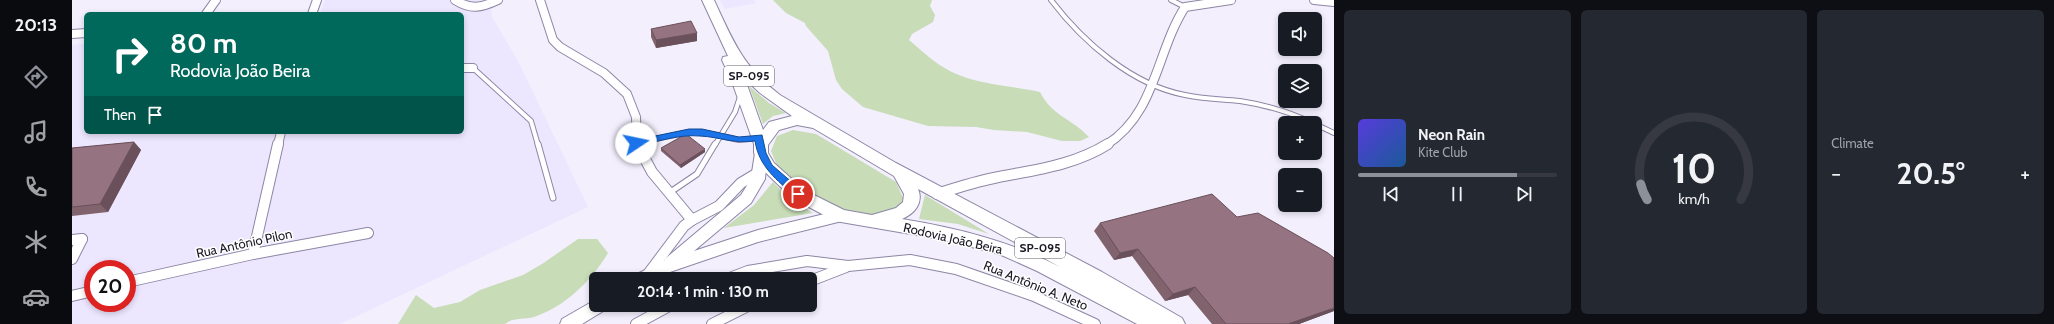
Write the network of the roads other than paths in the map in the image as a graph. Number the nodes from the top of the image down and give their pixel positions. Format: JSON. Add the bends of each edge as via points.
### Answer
{"nodes":[{"id":1,"x":216,"y":0,"type":"edge"},
{"id":2,"x":317,"y":0,"type":"edge"},
{"id":3,"x":455,"y":0,"type":"edge"},
{"id":4,"x":498,"y":0,"type":"edge"},
{"id":5,"x":540,"y":0,"type":"edge"},
{"id":6,"x":698,"y":0,"type":"edge"},
{"id":7,"x":708,"y":0,"type":"edge"},
{"id":8,"x":1051,"y":0,"type":"edge"},
{"id":9,"x":1171,"y":0,"type":"edge"},
{"id":10,"x":1231,"y":0,"type":"edge"},
{"id":11,"x":1314,"y":0,"type":"edge"},
{"id":12,"x":1334,"y":2,"type":"edge"},
{"id":13,"x":1185,"y":7,"type":"junction"},
{"id":14,"x":207,"y":12,"type":"edge"},
{"id":15,"x":313,"y":12,"type":"edge"},
{"id":16,"x":84,"y":33,"type":"edge"},
{"id":17,"x":72,"y":34,"type":"edge"},
{"id":18,"x":464,"y":68,"type":"edge"},
{"id":19,"x":473,"y":68,"type":"joint"},
{"id":20,"x":740,"y":85,"type":"junction"},
{"id":21,"x":1153,"y":86,"type":"junction"},
{"id":22,"x":1297,"y":116,"type":"edge"},
{"id":23,"x":821,"y":125,"type":"junction"},
{"id":24,"x":1322,"y":127,"type":"edge"},
{"id":25,"x":1334,"y":133,"type":"edge"},
{"id":26,"x":281,"y":134,"type":"edge"},
{"id":27,"x":720,"y":137,"type":"junction"},
{"id":28,"x":636,"y":143,"type":"junction"},
{"id":29,"x":761,"y":145,"type":"junction"},
{"id":30,"x":761,"y":171,"type":"junction"},
{"id":31,"x":901,"y":174,"type":"junction"},
{"id":32,"x":669,"y":193,"type":"junction"},
{"id":33,"x":936,"y":194,"type":"junction"},
{"id":34,"x":553,"y":198,"type":"dead end"},
{"id":35,"x":841,"y":216,"type":"junction"},
{"id":36,"x":863,"y":219,"type":"junction"},
{"id":37,"x":692,"y":220,"type":"junction"},
{"id":38,"x":368,"y":233,"type":"dead end"},
{"id":39,"x":77,"y":239,"type":"edge"},
{"id":40,"x":253,"y":254,"type":"junction"},
{"id":41,"x":72,"y":259,"type":"edge"},
{"id":42,"x":848,"y":266,"type":"junction"},
{"id":43,"x":665,"y":267,"type":"junction"},
{"id":44,"x":649,"y":272,"type":"edge"},
{"id":45,"x":655,"y":272,"type":"edge"},
{"id":46,"x":745,"y":272,"type":"edge"},
{"id":47,"x":817,"y":277,"type":"edge"},
{"id":48,"x":136,"y":280,"type":"edge"},
{"id":49,"x":84,"y":293,"type":"edge"},
{"id":50,"x":72,"y":296,"type":"edge"},
{"id":51,"x":589,"y":312,"type":"edge"},
{"id":52,"x":658,"y":312,"type":"edge"},
{"id":53,"x":736,"y":312,"type":"edge"},
{"id":54,"x":568,"y":324,"type":"edge"},
{"id":55,"x":636,"y":324,"type":"edge"},
{"id":56,"x":712,"y":324,"type":"edge"},
{"id":57,"x":1095,"y":324,"type":"edge"},
{"id":58,"x":1154,"y":324,"type":"edge"},
{"id":59,"x":1176,"y":324,"type":"edge"}],
"edges":[{"from":1,"to":14,"type":"street"},
{"from":2,"to":15,"type":"street"},
{"from":3,"to":4,"type":"street","via":[[467,8],[474,9]]},
{"from":5,"to":28,"type":"street","via":[[553,40],[560,47],[604,73],[628,94],[636,117]]},
{"from":6,"to":20,"type":"main road","number":"SP-095"},
{"from":7,"to":23,"type":"main road","number":"SP-095","via":[[735,59],[753,81],[773,97]]},
{"from":8,"to":21,"type":"lane","via":[[1066,19],[1092,43],[1126,70]]},
{"from":9,"to":13,"type":"lane"},
{"from":10,"to":13,"type":"street"},
{"from":11,"to":12,"type":"street"},
{"from":13,"to":21,"type":"street","via":[[1170,38]]},
{"from":16,"to":17,"type":"street"},
{"from":18,"to":19,"type":"street"},
{"from":19,"to":34,"type":"lane","via":[[531,121]]},
{"from":20,"to":27,"type":"lane","via":[[735,112]]},
{"from":20,"to":29,"type":"main road","name":"Rodovia João Beira","number":"SP-095"},
{"from":21,"to":22,"type":"lane","via":[[1190,97],[1269,107]]},
{"from":21,"to":33,"type":"street","via":[[1141,110],[1126,130],[1108,147],[1058,166],[994,178]]},
{"from":23,"to":29,"type":"main road","via":[[797,120],[782,123],[774,126]]},
{"from":23,"to":31,"type":"main road","name":"Rodovia João Beira","number":"SP-095"},
{"from":24,"to":25,"type":"lane"},
{"from":26,"to":40,"type":"street"},
{"from":27,"to":28,"type":"lane","via":[[702,132],[689,132]]},
{"from":27,"to":29,"type":"lane"},
{"from":27,"to":32,"type":"lane","via":[[697,174]]},
{"from":28,"to":32,"type":"street","via":[[652,172]]},
{"from":29,"to":30,"type":"main road"},
{"from":29,"to":35,"type":"main road","name":"Rodovia João Beira","number":"SP-095","via":[[769,167],[798,194]]},
{"from":30,"to":37,"type":"street","via":[[741,183],[719,206]]},
{"from":30,"to":43,"type":"main road","via":[[746,200]]},
{"from":31,"to":33,"type":"main road","name":"Rodovia João Beira","number":"SP-095"},
{"from":31,"to":36,"type":"main road","via":[[912,193],[911,202],[905,211],[890,217]]},
{"from":32,"to":37,"type":"street"},
{"from":33,"to":59,"type":"main road","name":"Rodovia João Beira","number":"SP-095","via":[[1125,293]]},
{"from":35,"to":36,"type":"main road","name":"Rodovia João Beira","number":"SP-095"},
{"from":35,"to":43,"type":"main road","via":[[758,236]]},
{"from":36,"to":58,"type":"main road","name":"Rodovia João Beira","number":"SP-095","via":[[940,232],[1002,248],[1043,266]]},
{"from":37,"to":44,"type":"street","via":[[684,226]]},
{"from":38,"to":40,"type":"street","name":"Rua Antônio Pilon"},
{"from":39,"to":41,"type":"street"},
{"from":40,"to":48,"type":"street","name":"Rua Antônio Pilon"},
{"from":42,"to":46,"type":"street","via":[[807,262]]},
{"from":42,"to":47,"type":"street"},
{"from":42,"to":57,"type":"street","name":"Rua Antônio A. Neto","via":[[910,260],[956,269],[1034,296]]},
{"from":43,"to":45,"type":"main road"},
{"from":49,"to":50,"type":"street"},
{"from":51,"to":54,"type":"main road"},
{"from":52,"to":55,"type":"street"},
{"from":53,"to":56,"type":"street"}]}
